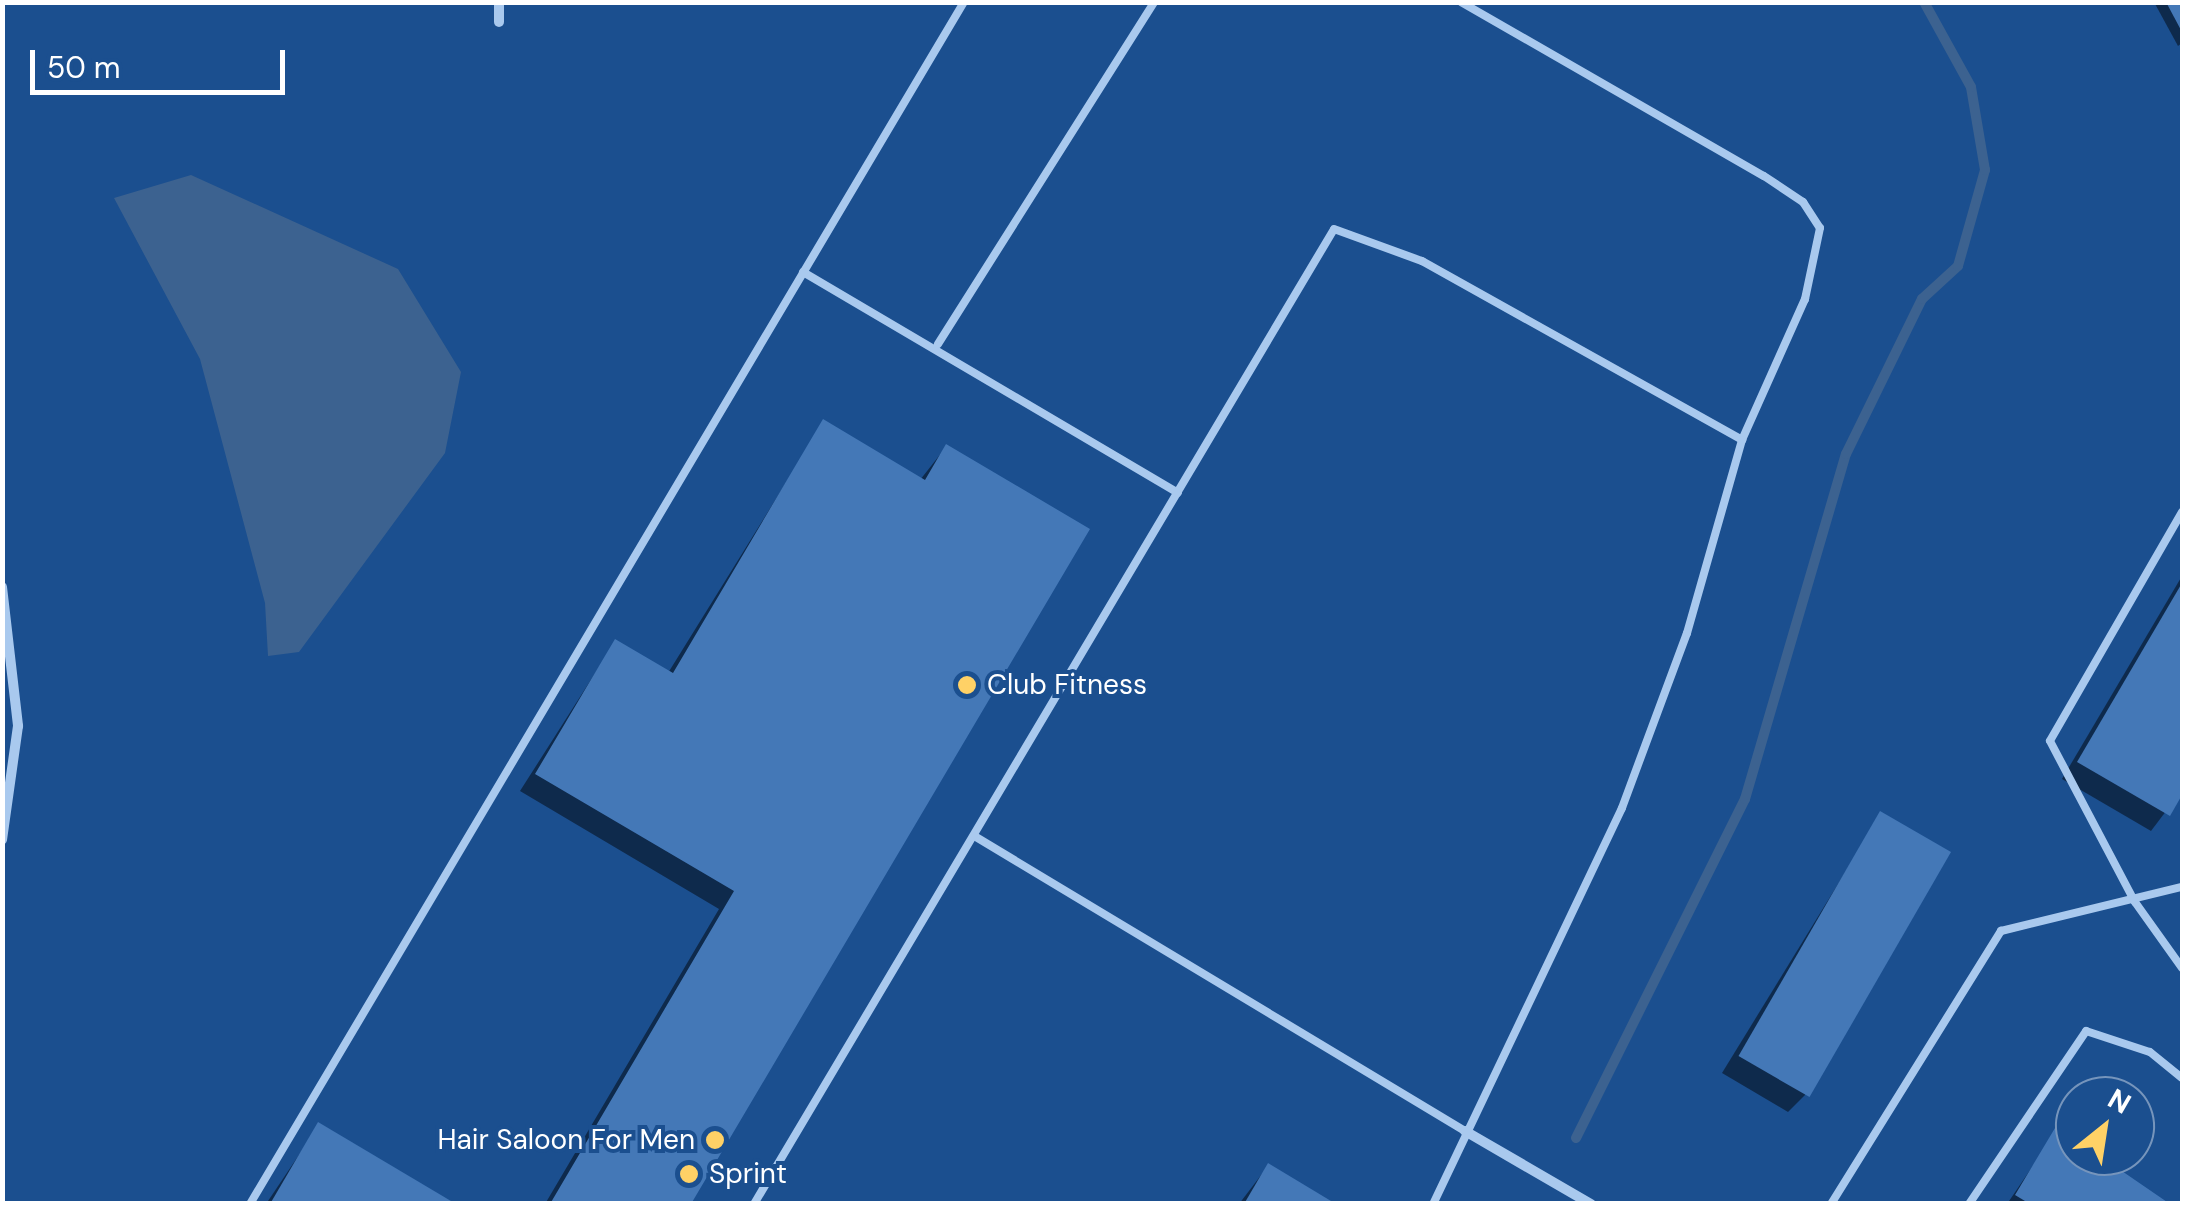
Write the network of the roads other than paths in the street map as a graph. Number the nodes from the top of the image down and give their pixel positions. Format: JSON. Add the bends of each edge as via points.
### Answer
{"nodes":[{"id":1,"x":499,"y":2,"type":"edge"},
{"id":2,"x":964,"y":2,"type":"edge"},
{"id":3,"x":1154,"y":2,"type":"edge"},
{"id":4,"x":1461,"y":2,"type":"edge"},
{"id":5,"x":499,"y":22,"type":"dead end"},
{"id":6,"x":802,"y":272,"type":"junction"},
{"id":7,"x":938,"y":344,"type":"junction"},
{"id":8,"x":1742,"y":440,"type":"junction"},
{"id":9,"x":1178,"y":492,"type":"junction"},
{"id":10,"x":2182,"y":512,"type":"edge"},
{"id":11,"x":2,"y":587,"type":"edge"},
{"id":12,"x":976,"y":837,"type":"junction"},
{"id":13,"x":2,"y":840,"type":"edge"},
{"id":14,"x":2182,"y":887,"type":"edge"},
{"id":15,"x":2135,"y":902,"type":"junction"},
{"id":16,"x":2182,"y":968,"type":"edge"},
{"id":17,"x":2182,"y":1078,"type":"edge"},
{"id":18,"x":1464,"y":1131,"type":"junction"},
{"id":19,"x":250,"y":1204,"type":"edge"},
{"id":20,"x":754,"y":1204,"type":"edge"},
{"id":21,"x":1433,"y":1204,"type":"edge"},
{"id":22,"x":1592,"y":1204,"type":"edge"},
{"id":23,"x":1832,"y":1204,"type":"edge"},
{"id":24,"x":1969,"y":1204,"type":"edge"}],
"edges":[{"from":1,"to":5,"type":"street"},
{"from":2,"to":6,"type":"lane"},
{"from":3,"to":7,"type":"lane"},
{"from":4,"to":8,"type":"lane","via":[[1804,202],[1820,228],[1817,262]]},
{"from":6,"to":7,"type":"lane"},
{"from":6,"to":19,"type":"lane"},
{"from":7,"to":9,"type":"lane"},
{"from":8,"to":9,"type":"lane","via":[[1422,261],[1334,229]]},
{"from":8,"to":18,"type":"lane","via":[[1687,633],[1622,808]]},
{"from":9,"to":12,"type":"lane"},
{"from":10,"to":15,"type":"lane","via":[[2050,741]]},
{"from":11,"to":13,"type":"street","via":[[18,726]]},
{"from":12,"to":18,"type":"lane"},
{"from":12,"to":20,"type":"lane"},
{"from":14,"to":15,"type":"lane"},
{"from":15,"to":16,"type":"lane"},
{"from":15,"to":23,"type":"lane","via":[[2000,931]]},
{"from":17,"to":24,"type":"lane","via":[[2150,1052],[2086,1032]]},
{"from":18,"to":21,"type":"lane"},
{"from":18,"to":22,"type":"street"}]}
